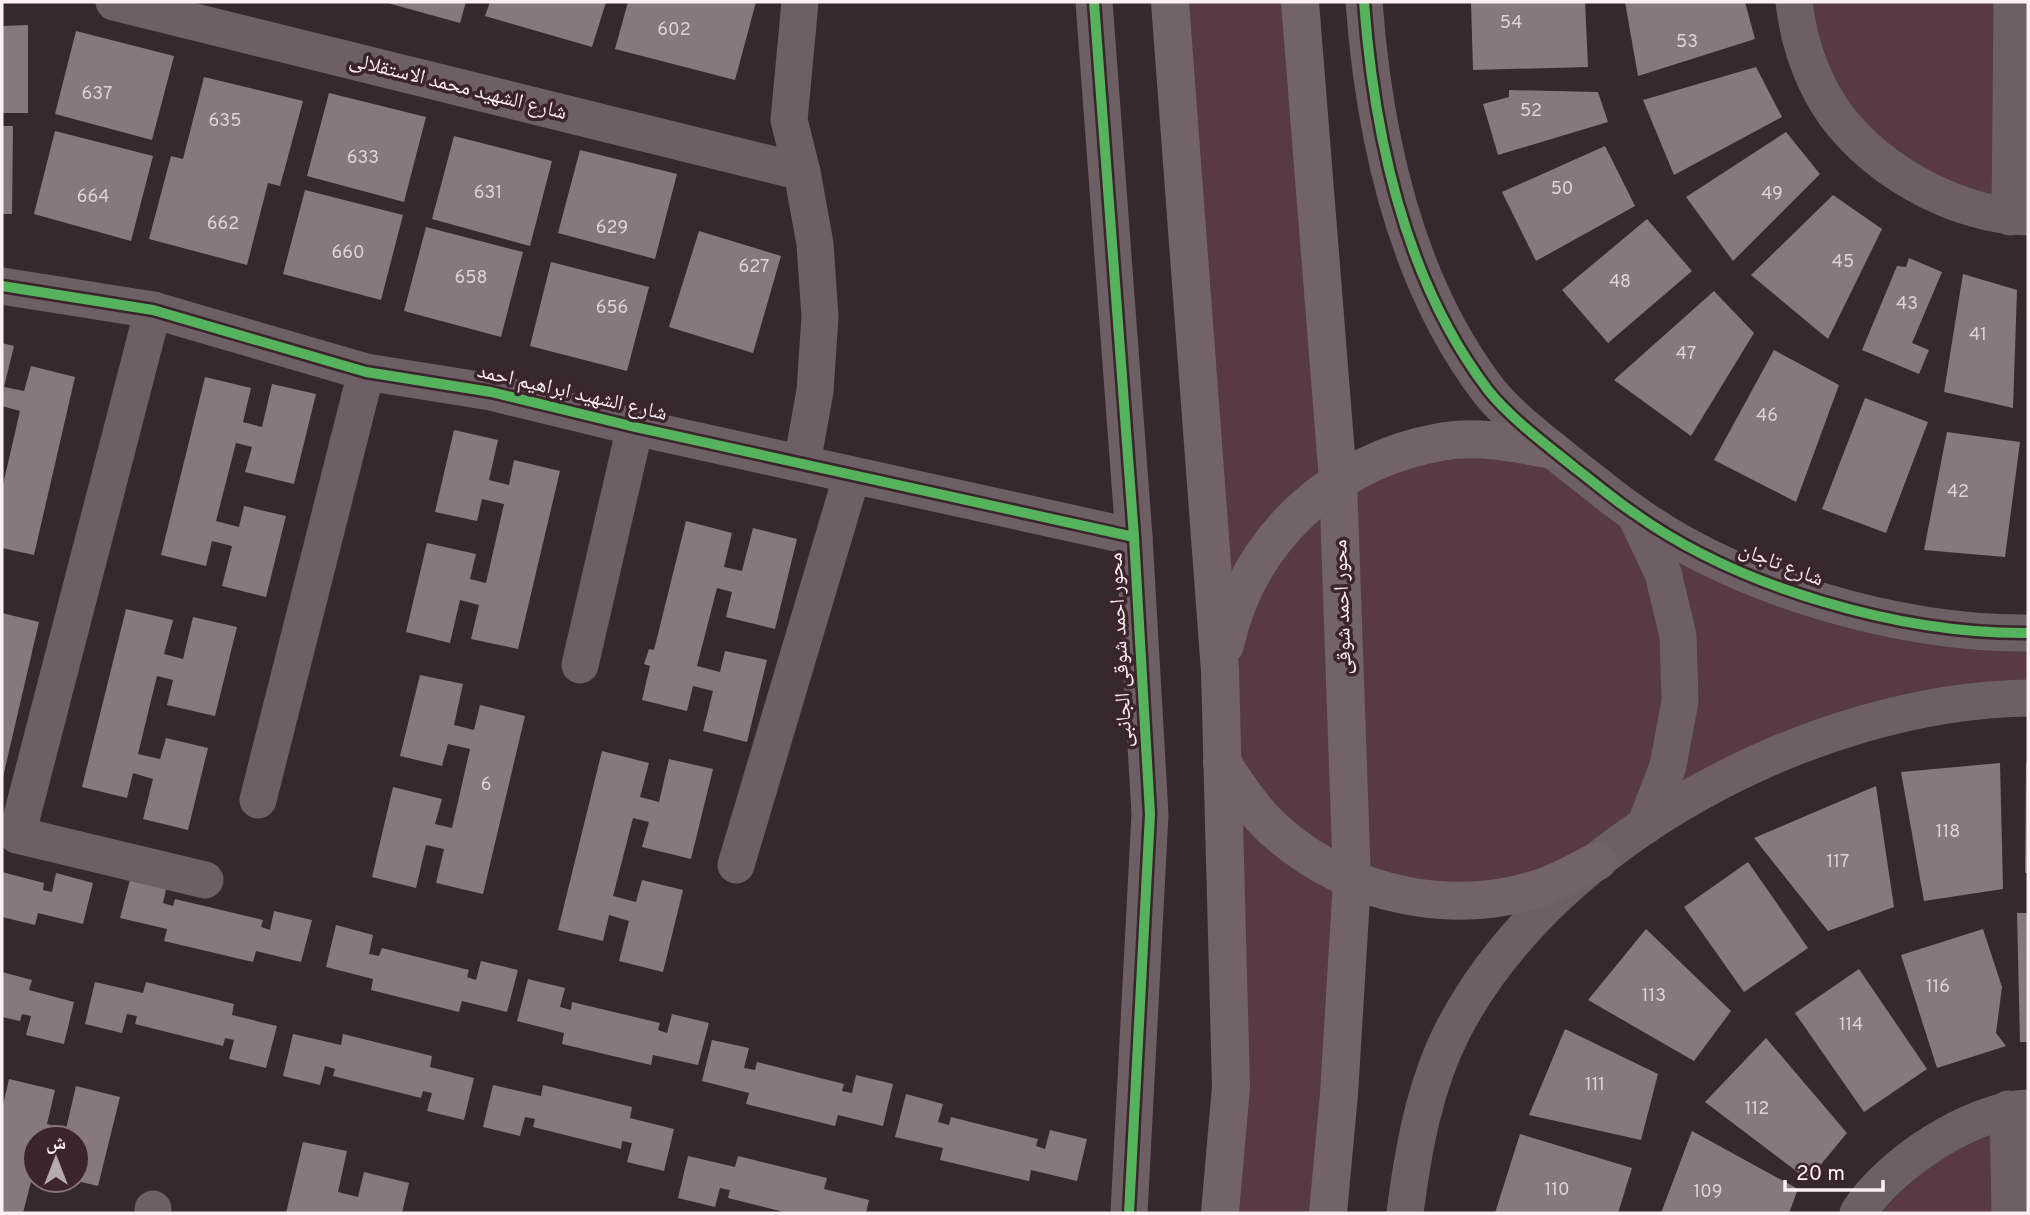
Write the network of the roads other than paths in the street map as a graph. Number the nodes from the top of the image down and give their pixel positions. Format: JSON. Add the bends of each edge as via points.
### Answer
{"nodes":[{"id":1,"x":114,"y":2,"type":"edge"},
{"id":2,"x":800,"y":2,"type":"edge"},
{"id":3,"x":1094,"y":2,"type":"edge"},
{"id":4,"x":1170,"y":2,"type":"edge"},
{"id":5,"x":1300,"y":2,"type":"edge"},
{"id":6,"x":1364,"y":2,"type":"edge"},
{"id":7,"x":1794,"y":2,"type":"edge"},
{"id":8,"x":2012,"y":2,"type":"edge"},
{"id":9,"x":802,"y":172,"type":"junction"},
{"id":10,"x":2019,"y":217,"type":"edge"},
{"id":11,"x":2,"y":286,"type":"edge"},
{"id":12,"x":153,"y":310,"type":"junction"},
{"id":13,"x":366,"y":372,"type":"junction"},
{"id":14,"x":635,"y":427,"type":"junction"},
{"id":15,"x":1552,"y":450,"type":"junction"},
{"id":16,"x":802,"y":463,"type":"junction"},
{"id":17,"x":852,"y":475,"type":"junction"},
{"id":18,"x":1338,"y":480,"type":"junction"},
{"id":19,"x":1635,"y":514,"type":"junction"},
{"id":20,"x":1134,"y":537,"type":"junction"},
{"id":21,"x":2028,"y":633,"type":"edge"},
{"id":22,"x":580,"y":665,"type":"dead end"},
{"id":23,"x":1220,"y":671,"type":"junction"},
{"id":24,"x":2028,"y":698,"type":"edge"},
{"id":25,"x":1222,"y":763,"type":"junction"},
{"id":26,"x":258,"y":800,"type":"dead end"},
{"id":27,"x":1645,"y":826,"type":"junction"},
{"id":28,"x":1598,"y":861,"type":"junction"},
{"id":29,"x":736,"y":865,"type":"dead end"},
{"id":30,"x":205,"y":880,"type":"dead end"},
{"id":31,"x":1352,"y":881,"type":"junction"},
{"id":32,"x":2018,"y":1108,"type":"edge"},
{"id":33,"x":1129,"y":1213,"type":"edge"},
{"id":34,"x":1220,"y":1213,"type":"edge"},
{"id":35,"x":1328,"y":1213,"type":"edge"},
{"id":36,"x":1405,"y":1213,"type":"edge"},
{"id":37,"x":1858,"y":1213,"type":"edge"},
{"id":38,"x":2010,"y":1213,"type":"edge"}],
"edges":[{"from":1,"to":9,"type":"street","name":"شارع الشهيد محمد الاستقلالى"},
{"from":2,"to":9,"type":"street","via":[[789,120]]},
{"from":3,"to":20,"type":"street","name":"محور احمد شوقى الجانبى"},
{"from":4,"to":23,"type":"main road"},
{"from":5,"to":18,"type":"main road","name":"محور احمد شوقى"},
{"from":6,"to":15,"type":"street","via":[[1368,62],[1385,156],[1413,248],[1445,319],[1489,391]]},
{"from":7,"to":10,"type":"street","via":[[1798,35],[1828,103],[1876,159],[1938,197]]},
{"from":8,"to":10,"type":"street"},
{"from":9,"to":16,"type":"street","via":[[815,244],[820,317],[815,391]]},
{"from":11,"to":12,"type":"street","name":"شارع الشهيد ابراهيم احمد"},
{"from":12,"to":13,"type":"street","name":"شارع الشهيد ابراهيم احمد"},
{"from":12,"to":30,"type":"street","via":[[17,835]]},
{"from":13,"to":14,"type":"street","name":"شارع الشهيد ابراهيم احمد","via":[[491,392]]},
{"from":13,"to":26,"type":"street"},
{"from":14,"to":16,"type":"street","name":"شارع الشهيد ابراهيم احمد"},
{"from":14,"to":22,"type":"street"},
{"from":15,"to":18,"type":"main road","via":[[1497,440],[1442,442],[1388,455]]},
{"from":15,"to":19,"type":"street","name":"شارع تاجان"},
{"from":16,"to":17,"type":"street","name":"شارع الشهيد ابراهيم احمد"},
{"from":17,"to":20,"type":"street","name":"شارع الشهيد ابراهيم احمد"},
{"from":17,"to":29,"type":"street"},
{"from":18,"to":23,"type":"main road","via":[[1293,516],[1257,562],[1232,614]]},
{"from":18,"to":31,"type":"main road","name":"محور احمد شوقى"},
{"from":19,"to":21,"type":"street","name":"شارع تاجان","via":[[1718,561],[1807,597],[1899,621],[1994,634]]},
{"from":19,"to":27,"type":"street","via":[[1663,573],[1678,636],[1678,714],[1668,765]]},
{"from":20,"to":33,"type":"street","name":"محور احمد شوقى الجانبى","via":[[1150,814]]},
{"from":23,"to":25,"type":"main road"},
{"from":24,"to":27,"type":"street","via":[[1903,712],[1812,739],[1726,776]]},
{"from":25,"to":31,"type":"main road","via":[[1277,833]]},
{"from":25,"to":34,"type":"main road","via":[[1231,1087]]},
{"from":27,"to":28,"type":"street"},
{"from":28,"to":31,"type":"main road","via":[[1540,888],[1478,901],[1414,898]]},
{"from":28,"to":36,"type":"street","via":[[1495,964],[1453,1030],[1424,1103]]},
{"from":31,"to":35,"type":"main road","name":"محور احمد شوقى"},
{"from":32,"to":37,"type":"street","via":[[1953,1131],[1903,1165]]},
{"from":32,"to":38,"type":"street"}]}
